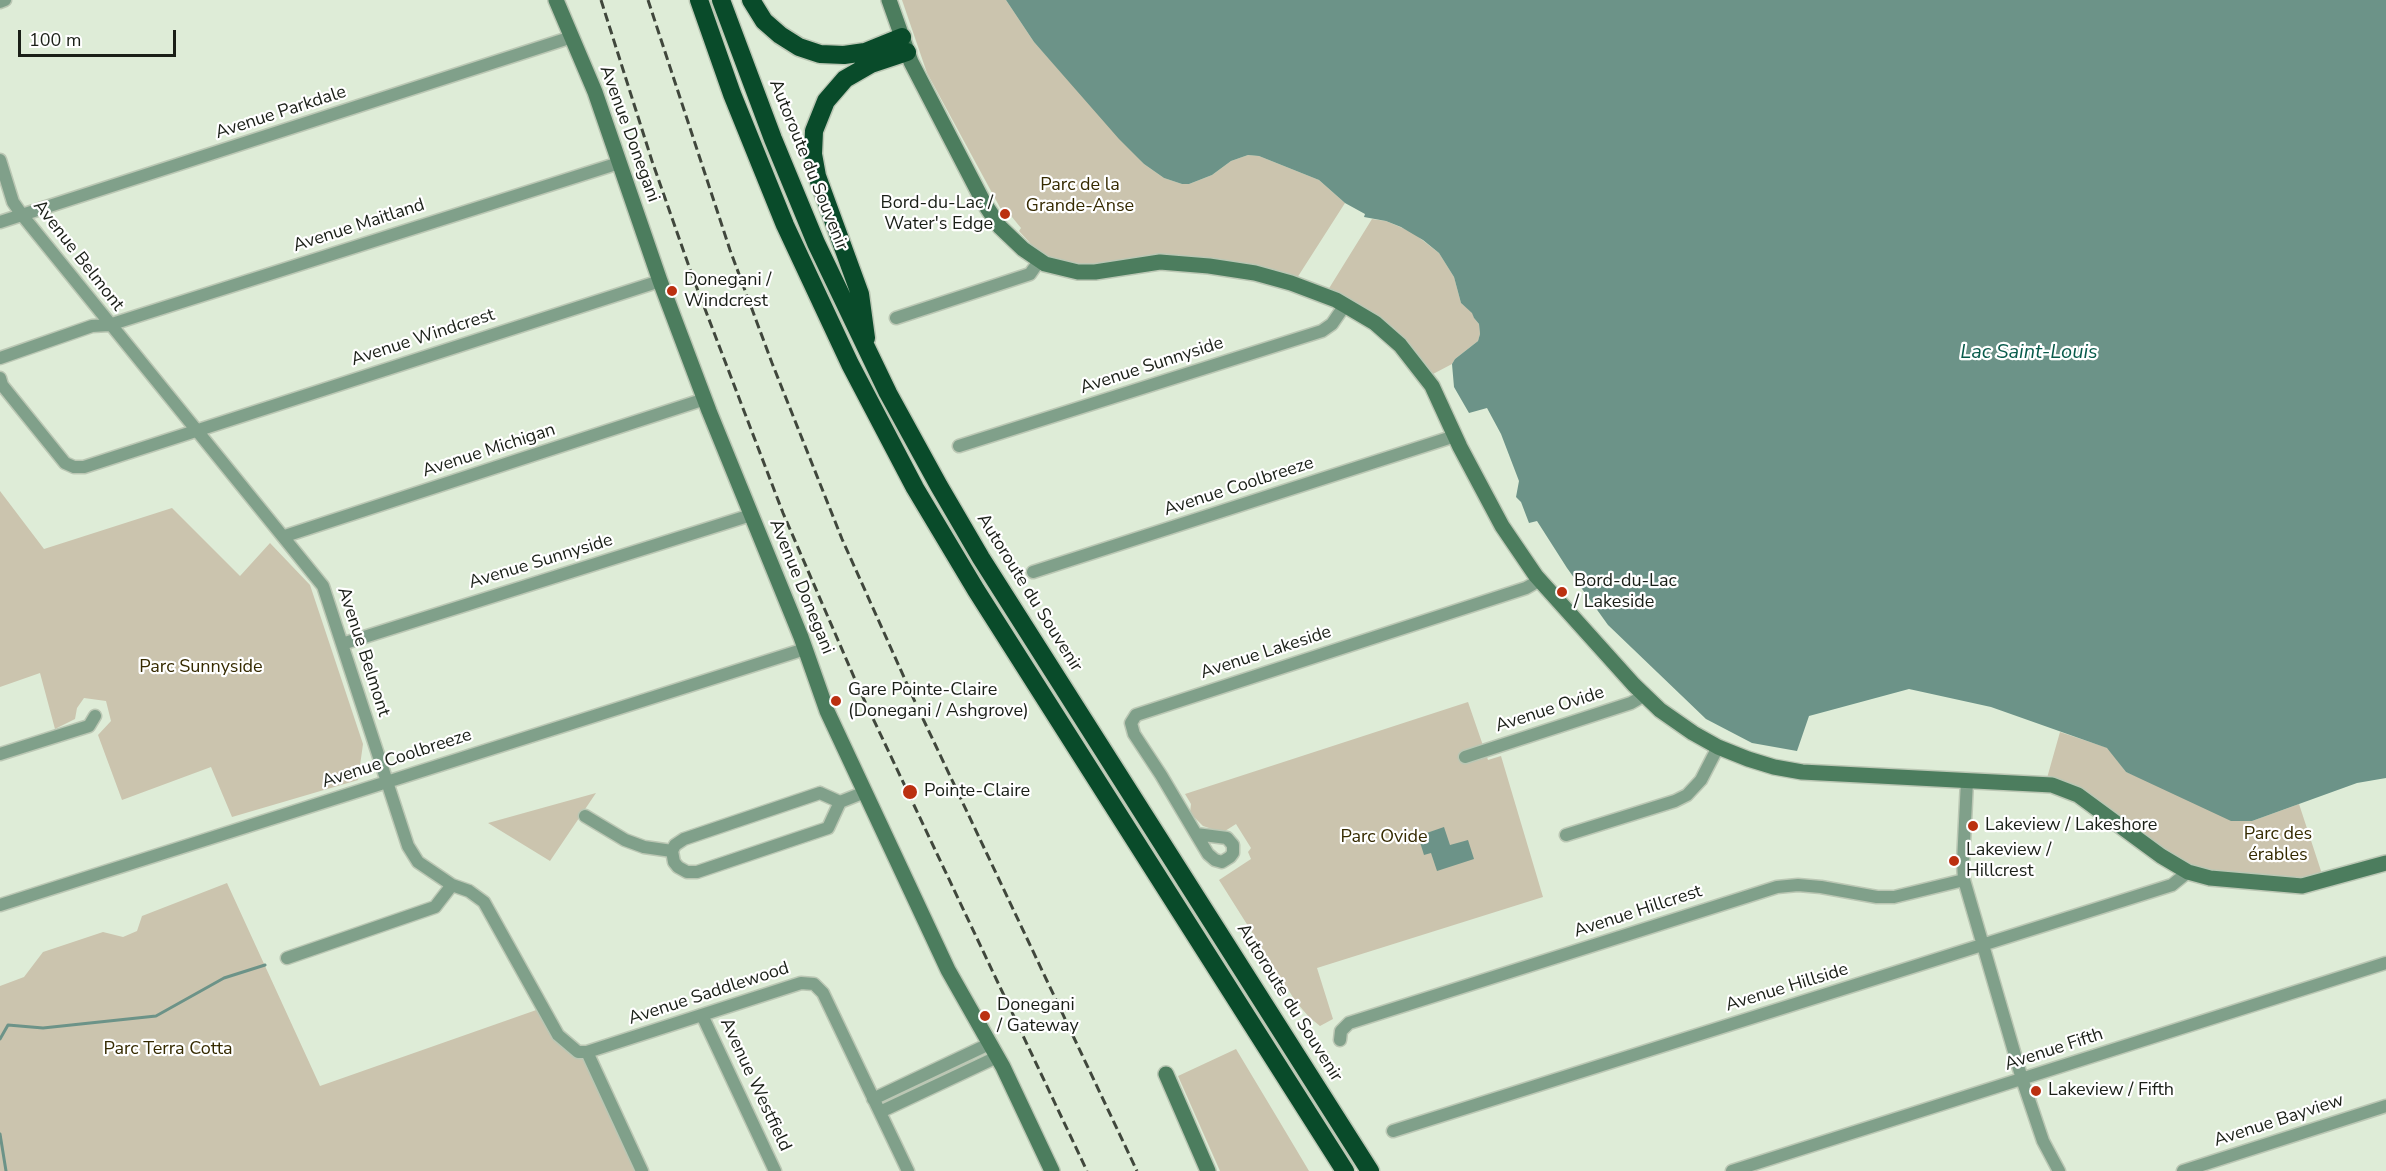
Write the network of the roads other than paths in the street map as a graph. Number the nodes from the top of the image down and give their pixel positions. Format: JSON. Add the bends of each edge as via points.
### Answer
{"nodes":[{"id":1,"x":5,"y":0,"type":"edge"},
{"id":2,"x":556,"y":0,"type":"edge"},
{"id":3,"x":699,"y":0,"type":"edge"},
{"id":4,"x":721,"y":0,"type":"edge"},
{"id":5,"x":751,"y":0,"type":"edge"},
{"id":6,"x":889,"y":0,"type":"edge"},
{"id":7,"x":0,"y":2,"type":"edge"},
{"id":8,"x":572,"y":37,"type":"junction"},
{"id":9,"x":904,"y":45,"type":"junction"},
{"id":10,"x":0,"y":160,"type":"edge"},
{"id":11,"x":619,"y":163,"type":"junction"},
{"id":12,"x":22,"y":215,"type":"junction"},
{"id":13,"x":0,"y":222,"type":"edge"},
{"id":14,"x":1039,"y":261,"type":"junction"},
{"id":15,"x":660,"y":281,"type":"junction"},
{"id":16,"x":1345,"y":305,"type":"junction"},
{"id":17,"x":896,"y":318,"type":"dead end"},
{"id":18,"x":109,"y":325,"type":"junction"},
{"id":19,"x":868,"y":352,"type":"junction"},
{"id":20,"x":0,"y":358,"type":"edge"},
{"id":21,"x":0,"y":378,"type":"edge"},
{"id":22,"x":705,"y":399,"type":"junction"},
{"id":23,"x":196,"y":429,"type":"junction"},
{"id":24,"x":1455,"y":436,"type":"junction"},
{"id":25,"x":959,"y":446,"type":"dead end"},
{"id":26,"x":751,"y":515,"type":"junction"},
{"id":27,"x":285,"y":536,"type":"junction"},
{"id":28,"x":1034,"y":572,"type":"dead end"},
{"id":29,"x":1539,"y":580,"type":"junction"},
{"id":30,"x":342,"y":644,"type":"junction"},
{"id":31,"x":805,"y":649,"type":"junction"},
{"id":32,"x":1645,"y":695,"type":"junction"},
{"id":33,"x":95,"y":716,"type":"dead end"},
{"id":34,"x":1718,"y":747,"type":"junction"},
{"id":35,"x":0,"y":754,"type":"edge"},
{"id":36,"x":1465,"y":757,"type":"dead end"},
{"id":37,"x":1967,"y":781,"type":"junction"},
{"id":38,"x":386,"y":783,"type":"junction"},
{"id":39,"x":865,"y":792,"type":"junction"},
{"id":40,"x":840,"y":802,"type":"junction"},
{"id":41,"x":585,"y":816,"type":"dead end"},
{"id":42,"x":1196,"y":834,"type":"dead end"},
{"id":43,"x":1566,"y":836,"type":"dead end"},
{"id":44,"x":672,"y":851,"type":"junction"},
{"id":45,"x":2386,"y":863,"type":"edge"},
{"id":46,"x":2188,"y":872,"type":"junction"},
{"id":47,"x":1964,"y":880,"type":"junction"},
{"id":48,"x":452,"y":885,"type":"junction"},
{"id":49,"x":0,"y":905,"type":"edge"},
{"id":50,"x":1983,"y":944,"type":"junction"},
{"id":51,"x":287,"y":958,"type":"dead end"},
{"id":52,"x":2386,"y":963,"type":"edge"},
{"id":53,"x":702,"y":1015,"type":"junction"},
{"id":54,"x":1340,"y":1040,"type":"dead end"},
{"id":55,"x":993,"y":1051,"type":"junction"},
{"id":56,"x":587,"y":1052,"type":"junction"},
{"id":57,"x":1166,"y":1074,"type":"dead end"},
{"id":58,"x":2022,"y":1079,"type":"junction"},
{"id":59,"x":873,"y":1099,"type":"junction"},
{"id":60,"x":2386,"y":1106,"type":"edge"},
{"id":61,"x":880,"y":1112,"type":"junction"},
{"id":62,"x":1393,"y":1131,"type":"dead end"},
{"id":63,"x":642,"y":1171,"type":"edge"},
{"id":64,"x":775,"y":1171,"type":"edge"},
{"id":65,"x":908,"y":1171,"type":"edge"},
{"id":66,"x":1052,"y":1171,"type":"edge"},
{"id":67,"x":1208,"y":1171,"type":"edge"},
{"id":68,"x":1345,"y":1171,"type":"edge"},
{"id":69,"x":1370,"y":1171,"type":"edge"},
{"id":70,"x":1732,"y":1171,"type":"edge"},
{"id":71,"x":2059,"y":1171,"type":"edge"},
{"id":72,"x":2183,"y":1171,"type":"edge"}],
"edges":[{"from":1,"to":7,"type":"street"},
{"from":2,"to":8,"type":"street","name":"Avenue Donegani"},
{"from":3,"to":68,"type":"highway","via":[[732,94],[794,246],[915,488]]},
{"from":4,"to":19,"type":"highway","name":"Autoroute du Souvenir","via":[[794,192]]},
{"from":5,"to":9,"type":"highway","via":[[764,21],[780,35],[820,54],[854,54]]},
{"from":6,"to":9,"type":"street"},
{"from":8,"to":11,"type":"street","name":"Avenue Donegani"},
{"from":8,"to":12,"type":"street","name":"Avenue Parkdale"},
{"from":9,"to":14,"type":"street","via":[[990,213],[1010,237]]},
{"from":9,"to":19,"type":"highway","via":[[845,79],[826,101],[814,131],[817,176],[861,294]]},
{"from":10,"to":12,"type":"street","name":"Avenue Belmont","via":[[13,202]]},
{"from":11,"to":15,"type":"street","name":"Avenue Donegani"},
{"from":11,"to":18,"type":"street","name":"Avenue Maitland"},
{"from":12,"to":13,"type":"street","name":"Avenue Parkdale"},
{"from":12,"to":18,"type":"street","name":"Avenue Belmont"},
{"from":14,"to":16,"type":"street","via":[[1078,272],[1160,262],[1230,268],[1280,280]]},
{"from":14,"to":17,"type":"street","via":[[1030,274]]},
{"from":15,"to":22,"type":"street","name":"Avenue Donegani"},
{"from":15,"to":23,"type":"street","name":"Avenue Windcrest"},
{"from":16,"to":24,"type":"street","via":[[1375,323],[1400,345],[1436,394]]},
{"from":16,"to":25,"type":"street","name":"Avenue Sunnyside","via":[[1322,331]]},
{"from":18,"to":20,"type":"street","name":"Avenue Maitland","via":[[92,326]]},
{"from":18,"to":23,"type":"street","name":"Avenue Belmont"},
{"from":19,"to":69,"type":"highway","name":"Autoroute du Souvenir","via":[[981,558]]},
{"from":21,"to":23,"type":"street","name":"Avenue Windcrest","via":[[65,463],[74,467]]},
{"from":22,"to":26,"type":"street","name":"Avenue Donegani"},
{"from":22,"to":27,"type":"street","name":"Avenue Michigan"},
{"from":23,"to":27,"type":"street","name":"Avenue Belmont"},
{"from":24,"to":28,"type":"street","name":"Avenue Coolbreeze"},
{"from":24,"to":29,"type":"street","via":[[1509,538]]},
{"from":26,"to":30,"type":"street","name":"Avenue Sunnyside"},
{"from":26,"to":31,"type":"street","name":"Avenue Donegani"},
{"from":27,"to":30,"type":"street","name":"Avenue Belmont","via":[[323,586]]},
{"from":29,"to":32,"type":"street"},
{"from":29,"to":42,"type":"street","name":"Avenue Lakeside","via":[[1526,588],[1136,714],[1131,723],[1134,734]]},
{"from":30,"to":38,"type":"street","name":"Avenue Belmont"},
{"from":31,"to":38,"type":"street","name":"Avenue Coolbreeze"},
{"from":31,"to":39,"type":"street","name":"Avenue Donegani","via":[[827,711]]},
{"from":32,"to":34,"type":"street","via":[[1680,725]]},
{"from":32,"to":36,"type":"street","name":"Avenue Ovide","via":[[1631,703]]},
{"from":33,"to":35,"type":"street","via":[[89,726]]},
{"from":34,"to":37,"type":"street","via":[[1761,764],[1802,772]]},
{"from":34,"to":43,"type":"street","via":[[1701,780],[1687,795]]},
{"from":37,"to":46,"type":"street","via":[[2045,784],[2068,790]]},
{"from":37,"to":47,"type":"street"},
{"from":38,"to":48,"type":"street","name":"Avenue Belmont","via":[[417,862]]},
{"from":38,"to":49,"type":"street","name":"Avenue Coolbreeze"},
{"from":39,"to":40,"type":"street"},
{"from":39,"to":55,"type":"street","name":"Avenue Donegani","via":[[948,970]]},
{"from":40,"to":44,"type":"street","via":[[820,793],[684,839]]},
{"from":40,"to":44,"type":"street","via":[[828,828],[697,872],[678,867]]},
{"from":41,"to":44,"type":"street","via":[[626,840]]},
{"from":45,"to":46,"type":"street","via":[[2302,886],[2229,881]]},
{"from":46,"to":50,"type":"street","name":"Avenue Hillside","via":[[2172,885]]},
{"from":47,"to":50,"type":"street"},
{"from":47,"to":54,"type":"street","name":"Avenue Hillcrest","via":[[1894,897],[1821,886],[1778,887],[1349,1023],[1341,1031]]},
{"from":48,"to":51,"type":"street","via":[[435,907]]},
{"from":48,"to":56,"type":"street","name":"Avenue Belmont","via":[[484,902],[558,1035],[578,1052]]},
{"from":50,"to":58,"type":"street"},
{"from":50,"to":62,"type":"street","name":"Avenue Hillside"},
{"from":52,"to":58,"type":"street","name":"Avenue Fifth"},
{"from":53,"to":56,"type":"street","name":"Avenue Saddlewood"},
{"from":53,"to":59,"type":"street","name":"Avenue Saddlewood","via":[[801,983],[814,984],[823,993]]},
{"from":53,"to":64,"type":"street","name":"Avenue Westfield"},
{"from":55,"to":59,"type":"street"},
{"from":55,"to":61,"type":"street"},
{"from":55,"to":66,"type":"street","name":"Avenue Donegani"},
{"from":56,"to":63,"type":"street"},
{"from":57,"to":67,"type":"street"},
{"from":58,"to":70,"type":"street","name":"Avenue Fifth"},
{"from":58,"to":71,"type":"street","via":[[2043,1141]]},
{"from":59,"to":61,"type":"street","name":"Avenue Saddlewood"},
{"from":60,"to":72,"type":"street","name":"Avenue Bayview"},
{"from":61,"to":65,"type":"street","name":"Avenue Saddlewood"}]}
